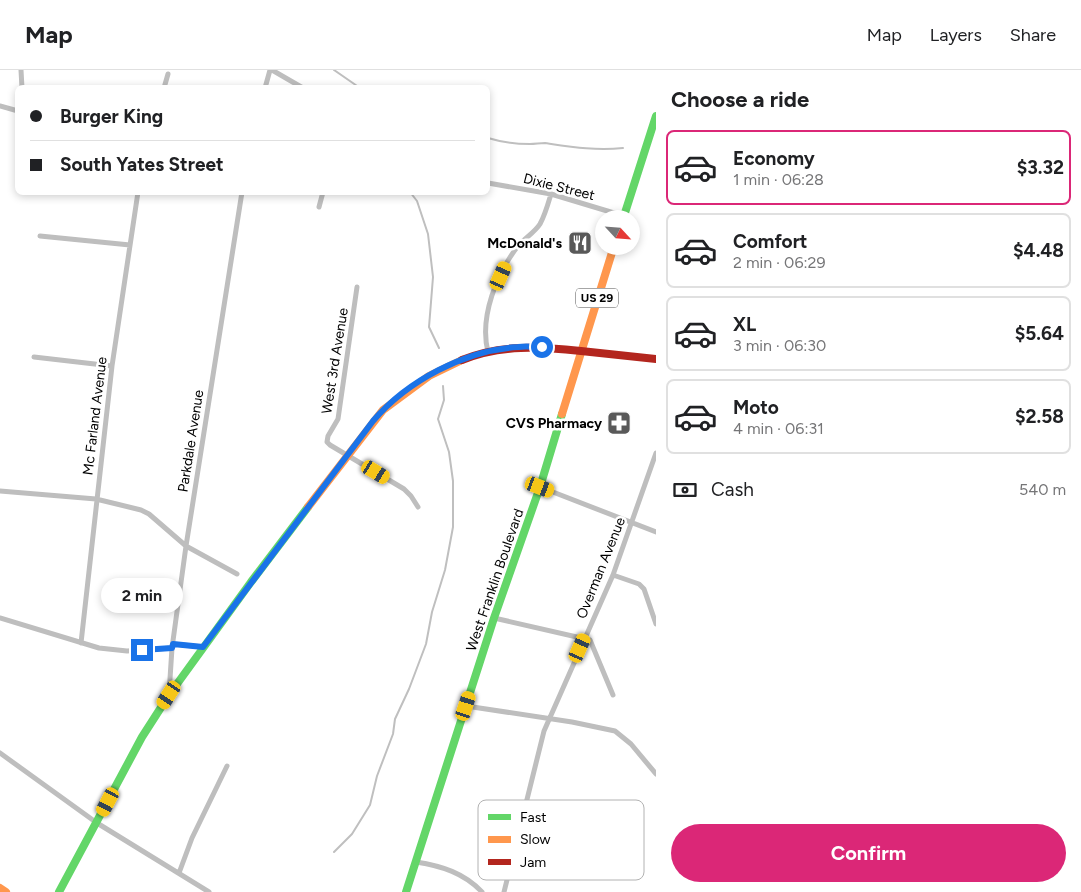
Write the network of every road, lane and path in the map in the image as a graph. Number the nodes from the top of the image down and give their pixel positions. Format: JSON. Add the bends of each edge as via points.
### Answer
{"nodes":[{"id":1,"x":21,"y":70,"type":"edge"},
{"id":2,"x":271,"y":70,"type":"edge"},
{"id":3,"x":168,"y":74,"type":"dead end"},
{"id":4,"x":22,"y":85,"type":"edge"},
{"id":5,"x":165,"y":85,"type":"edge"},
{"id":6,"x":266,"y":85,"type":"edge"},
{"id":7,"x":298,"y":85,"type":"edge"},
{"id":8,"x":0,"y":106,"type":"edge"},
{"id":9,"x":15,"y":110,"type":"edge"},
{"id":10,"x":656,"y":116,"type":"edge"},
{"id":11,"x":654,"y":128,"type":"edge"},
{"id":12,"x":490,"y":183,"type":"edge"},
{"id":13,"x":551,"y":194,"type":"junction"},
{"id":14,"x":138,"y":195,"type":"edge"},
{"id":15,"x":242,"y":195,"type":"edge"},
{"id":16,"x":322,"y":195,"type":"edge"},
{"id":17,"x":319,"y":207,"type":"dead end"},
{"id":18,"x":600,"y":210,"type":"edge"},
{"id":19,"x":627,"y":210,"type":"edge"},
{"id":20,"x":40,"y":236,"type":"dead end"},
{"id":21,"x":130,"y":245,"type":"junction"},
{"id":22,"x":611,"y":255,"type":"edge"},
{"id":23,"x":357,"y":287,"type":"dead end"},
{"id":24,"x":581,"y":351,"type":"junction"},
{"id":25,"x":488,"y":352,"type":"junction"},
{"id":26,"x":34,"y":357,"type":"dead end"},
{"id":27,"x":656,"y":359,"type":"edge"},
{"id":28,"x":112,"y":366,"type":"junction"},
{"id":29,"x":656,"y":453,"type":"edge"},
{"id":30,"x":347,"y":455,"type":"junction"},
{"id":31,"x":654,"y":463,"type":"edge"},
{"id":32,"x":540,"y":487,"type":"junction"},
{"id":33,"x":0,"y":491,"type":"edge"},
{"id":34,"x":96,"y":499,"type":"junction"},
{"id":35,"x":418,"y":507,"type":"dead end"},
{"id":36,"x":632,"y":522,"type":"junction"},
{"id":37,"x":656,"y":532,"type":"edge"},
{"id":38,"x":186,"y":546,"type":"junction"},
{"id":39,"x":237,"y":574,"type":"dead end"},
{"id":40,"x":613,"y":575,"type":"junction"},
{"id":41,"x":0,"y":618,"type":"edge"},
{"id":42,"x":494,"y":618,"type":"junction"},
{"id":43,"x":656,"y":624,"type":"edge"},
{"id":44,"x":584,"y":637,"type":"junction"},
{"id":45,"x":81,"y":643,"type":"junction"},
{"id":46,"x":172,"y":646,"type":"junction"},
{"id":47,"x":203,"y":647,"type":"junction"},
{"id":48,"x":613,"y":694,"type":"dead end"},
{"id":49,"x":169,"y":695,"type":"junction"},
{"id":50,"x":466,"y":706,"type":"junction"},
{"id":51,"x":549,"y":718,"type":"junction"},
{"id":52,"x":0,"y":752,"type":"edge"},
{"id":53,"x":227,"y":766,"type":"dead end"},
{"id":54,"x":656,"y":774,"type":"edge"},
{"id":55,"x":527,"y":800,"type":"edge"},
{"id":56,"x":97,"y":823,"type":"junction"},
{"id":57,"x":416,"y":862,"type":"junction"},
{"id":58,"x":179,"y":873,"type":"junction"},
{"id":59,"x":0,"y":888,"type":"edge"},
{"id":60,"x":6,"y":892,"type":"edge"},
{"id":61,"x":60,"y":892,"type":"edge"},
{"id":62,"x":209,"y":892,"type":"edge"},
{"id":63,"x":406,"y":892,"type":"edge"},
{"id":64,"x":482,"y":892,"type":"edge"}],
"edges":[{"from":1,"to":4,"type":"street"},
{"from":2,"to":6,"type":"street"},
{"from":2,"to":7,"type":"street"},
{"from":3,"to":5,"type":"street"},
{"from":8,"to":9,"type":"street"},
{"from":10,"to":11,"type":"main road"},
{"from":11,"to":19,"type":"main road"},
{"from":12,"to":13,"type":"street","name":"Dixie Street"},
{"from":13,"to":18,"type":"street","name":"Dixie Street"},
{"from":13,"to":25,"type":"street","via":[[539,225],[510,257],[494,291],[487,312],[485,341]]},
{"from":14,"to":21,"type":"street","name":"Mc Farland Avenue"},
{"from":15,"to":38,"type":"street","name":"Parkdale Avenue"},
{"from":16,"to":17,"type":"street"},
{"from":20,"to":21,"type":"street"},
{"from":21,"to":28,"type":"street","name":"Mc Farland Avenue"},
{"from":22,"to":24,"type":"main road","name":"West Franklin Boulevard","number":"US 29"},
{"from":23,"to":30,"type":"street","name":"West 3rd Avenue","via":[[338,419],[327,439],[330,445]]},
{"from":24,"to":25,"type":"main road","via":[[518,347]]},
{"from":24,"to":27,"type":"main road"},
{"from":24,"to":32,"type":"main road","name":"West Franklin Boulevard","number":"US 29"},
{"from":25,"to":30,"type":"main road","via":[[450,365],[419,381],[383,410]]},
{"from":26,"to":28,"type":"street"},
{"from":28,"to":34,"type":"street","name":"Mc Farland Avenue"},
{"from":29,"to":31,"type":"street","name":"Overman Avenue"},
{"from":30,"to":35,"type":"street","via":[[404,489]]},
{"from":30,"to":47,"type":"main road"},
{"from":31,"to":36,"type":"street","name":"Overman Avenue"},
{"from":32,"to":36,"type":"street"},
{"from":32,"to":42,"type":"main road","name":"West Franklin Boulevard","number":"US 29"},
{"from":33,"to":34,"type":"street"},
{"from":34,"to":38,"type":"street","via":[[149,514]]},
{"from":34,"to":45,"type":"street","name":"Mc Farland Avenue"},
{"from":36,"to":37,"type":"street"},
{"from":36,"to":40,"type":"street","name":"Overman Avenue"},
{"from":38,"to":39,"type":"street"},
{"from":38,"to":46,"type":"street","name":"Parkdale Avenue"},
{"from":40,"to":43,"type":"street","via":[[644,589]]},
{"from":40,"to":44,"type":"street","name":"Overman Avenue"},
{"from":41,"to":45,"type":"street"},
{"from":42,"to":44,"type":"street"},
{"from":42,"to":50,"type":"main road","name":"West Franklin Boulevard","number":"US 29"},
{"from":44,"to":48,"type":"street","via":[[593,644]]},
{"from":44,"to":51,"type":"street","name":"Overman Avenue"},
{"from":45,"to":46,"type":"street","via":[[115,651]]},
{"from":46,"to":47,"type":"street"},
{"from":46,"to":49,"type":"street","name":"Parkdale Avenue"},
{"from":47,"to":49,"type":"main road"},
{"from":49,"to":56,"type":"main road","via":[[142,737]]},
{"from":50,"to":51,"type":"street"},
{"from":50,"to":57,"type":"main road","name":"West Franklin Boulevard","number":"US 29"},
{"from":51,"to":54,"type":"street","via":[[615,731],[631,744]]},
{"from":51,"to":55,"type":"street","name":"Overman Avenue"},
{"from":52,"to":56,"type":"street"},
{"from":53,"to":58,"type":"street"},
{"from":56,"to":58,"type":"street"},
{"from":56,"to":61,"type":"main road"},
{"from":57,"to":63,"type":"main road","name":"West Franklin Boulevard","number":"US 29"},
{"from":57,"to":64,"type":"street","via":[[433,864],[462,875]]},
{"from":58,"to":62,"type":"street"},
{"from":59,"to":60,"type":"main road"}]}
